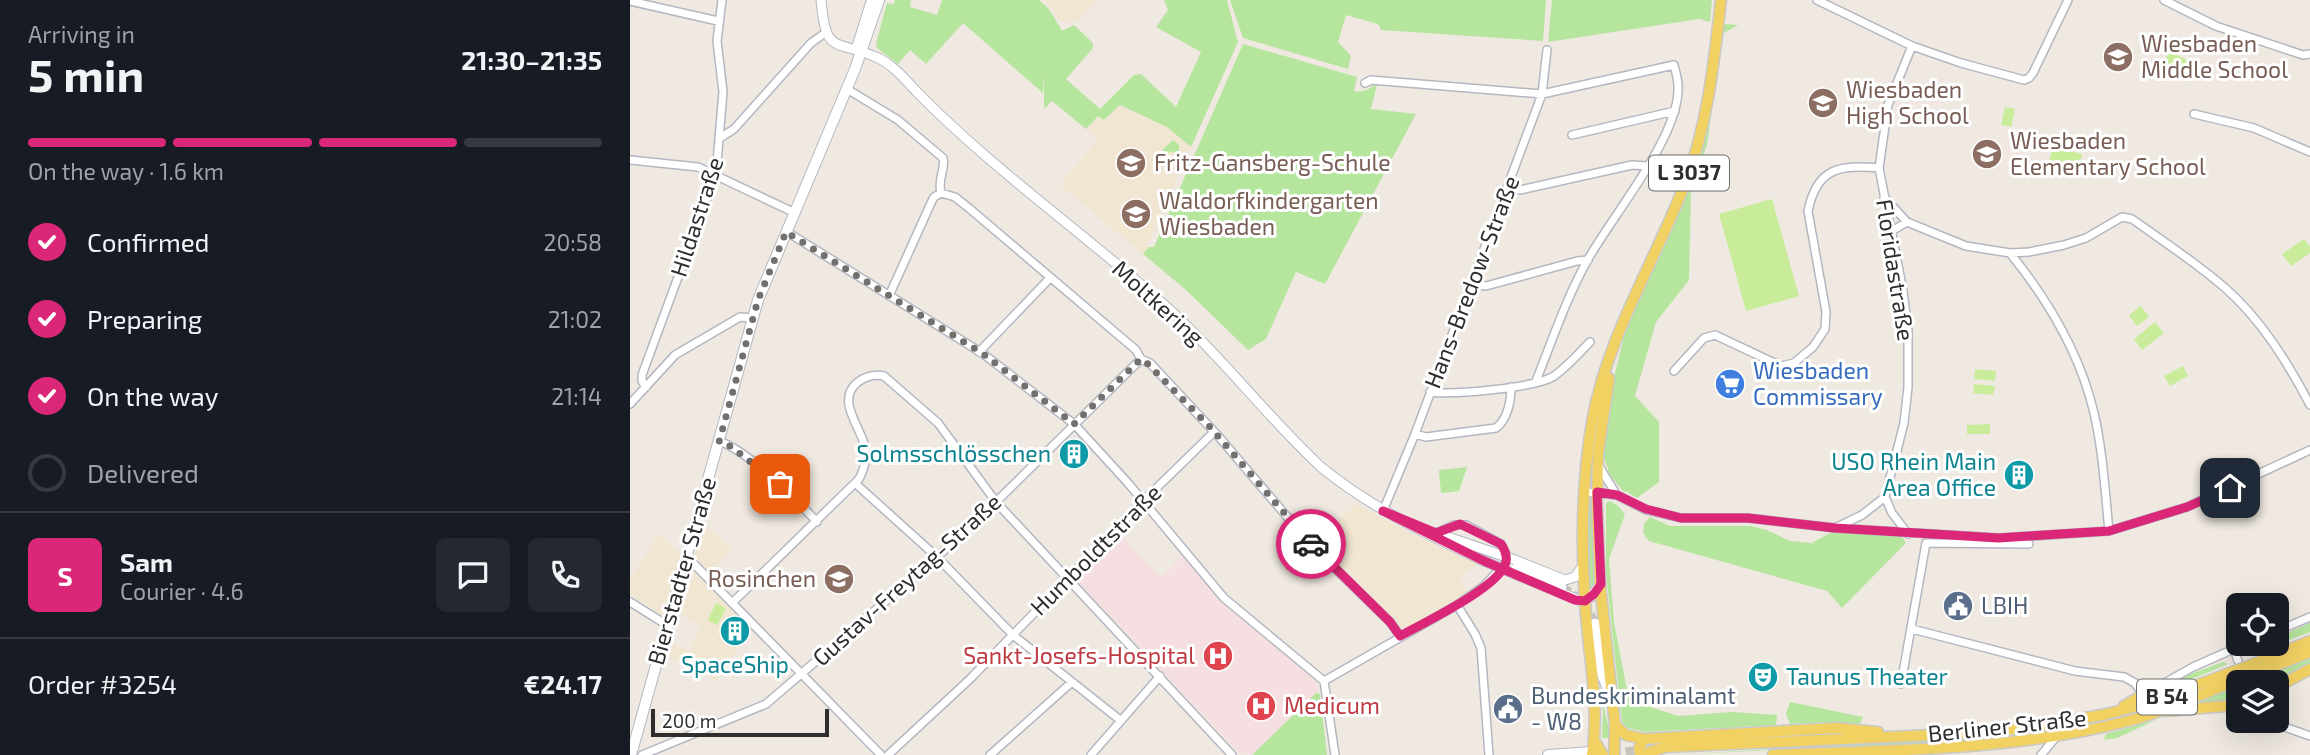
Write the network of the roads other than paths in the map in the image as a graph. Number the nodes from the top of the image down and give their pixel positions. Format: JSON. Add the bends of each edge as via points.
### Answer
{"nodes":[{"id":1,"x":722,"y":0,"type":"edge"},
{"id":2,"x":821,"y":0,"type":"edge"},
{"id":3,"x":872,"y":0,"type":"edge"},
{"id":4,"x":879,"y":0,"type":"edge"},
{"id":5,"x":1721,"y":0,"type":"edge"},
{"id":6,"x":1817,"y":0,"type":"edge"},
{"id":7,"x":2068,"y":0,"type":"edge"},
{"id":8,"x":2164,"y":0,"type":"edge"},
{"id":9,"x":630,"y":1,"type":"edge"},
{"id":10,"x":718,"y":21,"type":"junction"},
{"id":11,"x":825,"y":33,"type":"junction"},
{"id":12,"x":1912,"y":46,"type":"junction"},
{"id":13,"x":1547,"y":50,"type":"dead end"},
{"id":14,"x":858,"y":52,"type":"junction"},
{"id":15,"x":2306,"y":54,"type":"edge"},
{"id":16,"x":1365,"y":83,"type":"dead end"},
{"id":17,"x":847,"y":89,"type":"junction"},
{"id":18,"x":1542,"y":93,"type":"junction"},
{"id":19,"x":1675,"y":111,"type":"junction"},
{"id":20,"x":836,"y":112,"type":"junction"},
{"id":21,"x":2194,"y":114,"type":"dead end"},
{"id":22,"x":1572,"y":135,"type":"dead end"},
{"id":23,"x":720,"y":138,"type":"junction"},
{"id":24,"x":2310,"y":152,"type":"edge"},
{"id":25,"x":630,"y":160,"type":"edge"},
{"id":26,"x":1648,"y":166,"type":"junction"},
{"id":27,"x":1879,"y":168,"type":"junction"},
{"id":28,"x":716,"y":174,"type":"junction"},
{"id":29,"x":1508,"y":188,"type":"junction"},
{"id":30,"x":941,"y":193,"type":"junction"},
{"id":31,"x":1884,"y":197,"type":"junction"},
{"id":32,"x":795,"y":213,"type":"junction"},
{"id":33,"x":1908,"y":222,"type":"junction"},
{"id":34,"x":786,"y":232,"type":"junction"},
{"id":35,"x":1890,"y":232,"type":"junction"},
{"id":36,"x":2010,"y":253,"type":"junction"},
{"id":37,"x":1588,"y":260,"type":"junction"},
{"id":38,"x":1051,"y":278,"type":"junction"},
{"id":39,"x":1472,"y":284,"type":"junction"},
{"id":40,"x":890,"y":296,"type":"junction"},
{"id":41,"x":753,"y":318,"type":"junction"},
{"id":42,"x":1618,"y":334,"type":"junction"},
{"id":43,"x":1590,"y":342,"type":"dead end"},
{"id":44,"x":979,"y":352,"type":"junction"},
{"id":45,"x":1141,"y":359,"type":"junction"},
{"id":46,"x":1674,"y":371,"type":"dead end"},
{"id":47,"x":1536,"y":381,"type":"junction"},
{"id":48,"x":646,"y":387,"type":"junction"},
{"id":49,"x":1511,"y":387,"type":"junction"},
{"id":50,"x":1430,"y":392,"type":"junction"},
{"id":51,"x":630,"y":404,"type":"edge"},
{"id":52,"x":2310,"y":405,"type":"edge"},
{"id":53,"x":1074,"y":424,"type":"junction"},
{"id":54,"x":1214,"y":432,"type":"junction"},
{"id":55,"x":1415,"y":434,"type":"junction"},
{"id":56,"x":719,"y":442,"type":"junction"},
{"id":57,"x":2310,"y":450,"type":"edge"},
{"id":58,"x":1597,"y":463,"type":"junction"},
{"id":59,"x":856,"y":484,"type":"junction"},
{"id":60,"x":1585,"y":492,"type":"junction"},
{"id":61,"x":1597,"y":492,"type":"junction"},
{"id":62,"x":1617,"y":495,"type":"junction"},
{"id":63,"x":1885,"y":496,"type":"junction"},
{"id":64,"x":996,"y":502,"type":"junction"},
{"id":65,"x":1143,"y":502,"type":"junction"},
{"id":66,"x":1383,"y":511,"type":"junction"},
{"id":67,"x":817,"y":522,"type":"junction"},
{"id":68,"x":1835,"y":528,"type":"junction"},
{"id":69,"x":2109,"y":531,"type":"junction"},
{"id":70,"x":1436,"y":533,"type":"junction"},
{"id":71,"x":1908,"y":534,"type":"junction"},
{"id":72,"x":2029,"y":544,"type":"dead end"},
{"id":73,"x":1487,"y":556,"type":"junction"},
{"id":74,"x":937,"y":557,"type":"junction"},
{"id":75,"x":686,"y":560,"type":"junction"},
{"id":76,"x":1584,"y":565,"type":"junction"},
{"id":77,"x":1513,"y":567,"type":"junction"},
{"id":78,"x":1066,"y":579,"type":"junction"},
{"id":79,"x":1601,"y":584,"type":"junction"},
{"id":80,"x":1562,"y":587,"type":"tunnel mouth"},
{"id":81,"x":630,"y":601,"type":"edge"},
{"id":82,"x":1585,"y":601,"type":"junction"},
{"id":83,"x":732,"y":603,"type":"junction"},
{"id":84,"x":1457,"y":604,"type":"junction"},
{"id":85,"x":2310,"y":617,"type":"edge"},
{"id":86,"x":1595,"y":623,"type":"tunnel mouth"},
{"id":87,"x":667,"y":625,"type":"junction"},
{"id":88,"x":2289,"y":626,"type":"edge"},
{"id":89,"x":1912,"y":629,"type":"junction"},
{"id":90,"x":1013,"y":635,"type":"junction"},
{"id":91,"x":1400,"y":636,"type":"junction"},
{"id":92,"x":2310,"y":641,"type":"edge"},
{"id":93,"x":2310,"y":652,"type":"edge"},
{"id":94,"x":2226,"y":653,"type":"edge"},
{"id":95,"x":2236,"y":656,"type":"edge"},
{"id":96,"x":2238,"y":661,"type":"dead end"},
{"id":97,"x":2258,"y":667,"type":"junction"},
{"id":98,"x":2310,"y":669,"type":"edge"},
{"id":99,"x":2251,"y":670,"type":"edge"},
{"id":100,"x":801,"y":673,"type":"junction"},
{"id":101,"x":1160,"y":676,"type":"junction"},
{"id":102,"x":2226,"y":680,"type":"joint"},
{"id":103,"x":2289,"y":680,"type":"edge"},
{"id":104,"x":1324,"y":681,"type":"junction"},
{"id":105,"x":1072,"y":682,"type":"junction"},
{"id":106,"x":1901,"y":684,"type":"dead end"},
{"id":107,"x":2143,"y":695,"type":"junction"},
{"id":108,"x":1611,"y":701,"type":"junction"},
{"id":109,"x":2226,"y":706,"type":"edge"},
{"id":110,"x":2156,"y":712,"type":"junction"},
{"id":111,"x":2107,"y":714,"type":"junction"},
{"id":112,"x":1120,"y":720,"type":"junction"},
{"id":113,"x":1615,"y":725,"type":"junction"},
{"id":114,"x":2289,"y":728,"type":"edge"},
{"id":115,"x":1908,"y":736,"type":"junction"},
{"id":116,"x":2310,"y":736,"type":"edge"},
{"id":117,"x":2056,"y":737,"type":"junction"},
{"id":118,"x":632,"y":740,"type":"edge"},
{"id":119,"x":2026,"y":741,"type":"junction"},
{"id":120,"x":1645,"y":749,"type":"edge"},
{"id":121,"x":1596,"y":754,"type":"edge"},
{"id":122,"x":635,"y":755,"type":"edge"},
{"id":123,"x":881,"y":755,"type":"edge"},
{"id":124,"x":888,"y":755,"type":"edge"},
{"id":125,"x":990,"y":755,"type":"edge"},
{"id":126,"x":1091,"y":755,"type":"edge"},
{"id":127,"x":1233,"y":755,"type":"edge"},
{"id":128,"x":1335,"y":755,"type":"edge"},
{"id":129,"x":1489,"y":755,"type":"edge"},
{"id":130,"x":1548,"y":755,"type":"edge"},
{"id":131,"x":1614,"y":755,"type":"edge"},
{"id":132,"x":1773,"y":755,"type":"edge"},
{"id":133,"x":2040,"y":755,"type":"edge"}],
"edges":[{"from":1,"to":10,"type":"street","name":"Hildastraße"},
{"from":2,"to":11,"type":"street"},
{"from":3,"to":14,"type":"main road","name":"Bierstadter Straße"},
{"from":4,"to":14,"type":"main road","name":"Bierstadter Straße"},
{"from":5,"to":42,"type":"main road","number":"L 3037","via":[[1709,96],[1693,159]]},
{"from":6,"to":12,"type":"street"},
{"from":7,"to":12,"type":"street","via":[[2024,80]]},
{"from":8,"to":15,"type":"street","via":[[2216,26]]},
{"from":9,"to":10,"type":"street"},
{"from":10,"to":23,"type":"street","name":"Hildastraße","via":[[723,92]]},
{"from":11,"to":14,"type":"street","name":"Moltkering","via":[[832,42]]},
{"from":11,"to":23,"type":"street","via":[[734,129]]},
{"from":12,"to":27,"type":"street","name":"Floridastraße","via":[[1888,106]]},
{"from":13,"to":18,"type":"street","name":"Hans-Bredow-Straße"},
{"from":14,"to":17,"type":"main road","name":"Bierstadter Straße"},
{"from":14,"to":20,"type":"main road","name":"Bierstadter Straße"},
{"from":14,"to":66,"type":"street","name":"Moltkering","via":[[926,102],[1174,314],[1321,467]]},
{"from":16,"to":18,"type":"street"},
{"from":17,"to":20,"type":"main road","name":"Bierstadter Straße"},
{"from":17,"to":30,"type":"street","via":[[898,120],[943,158]]},
{"from":18,"to":19,"type":"street","via":[[1674,65]]},
{"from":18,"to":29,"type":"street","name":"Hans-Bredow-Straße"},
{"from":19,"to":22,"type":"street"},
{"from":19,"to":26,"type":"street"},
{"from":20,"to":32,"type":"main road","name":"Bierstadter Straße"},
{"from":21,"to":24,"type":"street","via":[[2254,128]]},
{"from":23,"to":28,"type":"street","name":"Hildastraße"},
{"from":25,"to":28,"type":"street","via":[[698,167]]},
{"from":26,"to":29,"type":"street","via":[[1632,165],[1520,190]]},
{"from":26,"to":37,"type":"street"},
{"from":27,"to":31,"type":"street","name":"Floridastraße"},
{"from":27,"to":46,"type":"street","via":[[1836,169],[1818,182],[1811,197],[1808,211],[1826,312],[1825,329],[1813,347],[1794,363],[1780,366],[1715,335],[1704,338]]},
{"from":28,"to":32,"type":"street"},
{"from":28,"to":48,"type":"street","name":"Hildastraße","via":[[642,374]]},
{"from":29,"to":39,"type":"street","name":"Hans-Bredow-Straße"},
{"from":30,"to":38,"type":"street","via":[[955,197]]},
{"from":30,"to":40,"type":"street","via":[[930,202]]},
{"from":31,"to":33,"type":"street"},
{"from":31,"to":35,"type":"street","name":"Floridastraße"},
{"from":32,"to":34,"type":"main road","name":"Bierstadter Straße"},
{"from":33,"to":35,"type":"street"},
{"from":33,"to":36,"type":"street","via":[[1966,246]]},
{"from":34,"to":40,"type":"street"},
{"from":34,"to":41,"type":"main road","name":"Bierstadter Straße"},
{"from":35,"to":63,"type":"street","name":"Floridastraße","via":[[1908,331],[1908,387],[1904,423]]},
{"from":36,"to":52,"type":"street","via":[[2064,245],[2122,217],[2132,219],[2185,256],[2244,307],[2276,348]]},
{"from":36,"to":69,"type":"street","via":[[2071,346],[2086,384],[2102,458]]},
{"from":37,"to":39,"type":"street","via":[[1486,286]]},
{"from":37,"to":47,"type":"street"},
{"from":38,"to":44,"type":"street"},
{"from":38,"to":45,"type":"street"},
{"from":39,"to":50,"type":"street","name":"Hans-Bredow-Straße"},
{"from":40,"to":44,"type":"street"},
{"from":41,"to":48,"type":"street","via":[[740,317],[675,355]]},
{"from":41,"to":56,"type":"main road","name":"Bierstadter Straße"},
{"from":42,"to":58,"type":"main road","number":"L 3037"},
{"from":42,"to":60,"type":"main road","number":"L 3037","via":[[1595,407]]},
{"from":43,"to":47,"type":"street","via":[[1555,375]]},
{"from":44,"to":53,"type":"street"},
{"from":45,"to":53,"type":"street","name":"Gustav-Freytag-Straße"},
{"from":45,"to":54,"type":"street","via":[[1150,363]]},
{"from":47,"to":49,"type":"street"},
{"from":48,"to":51,"type":"street"},
{"from":49,"to":50,"type":"street"},
{"from":49,"to":55,"type":"street","via":[[1503,422],[1496,428],[1426,437]]},
{"from":50,"to":55,"type":"street","name":"Hans-Bredow-Straße"},
{"from":53,"to":64,"type":"street","name":"Gustav-Freytag-Straße"},
{"from":53,"to":65,"type":"street"},
{"from":54,"to":65,"type":"street","name":"Humboldtstraße"},
{"from":54,"to":91,"type":"street","via":[[1313,547]]},
{"from":55,"to":66,"type":"street","name":"Hans-Bredow-Straße"},
{"from":56,"to":67,"type":"street","via":[[780,484]]},
{"from":56,"to":75,"type":"main road","name":"Bierstadter Straße"},
{"from":57,"to":69,"type":"street","via":[[2187,507]]},
{"from":58,"to":61,"type":"main road","number":"L 3037"},
{"from":58,"to":62,"type":"street"},
{"from":59,"to":64,"type":"street","via":[[866,458],[863,438],[850,413],[849,395],[854,385],[875,375],[888,379],[945,430]]},
{"from":59,"to":67,"type":"street"},
{"from":59,"to":74,"type":"street"},
{"from":60,"to":61,"type":"street"},
{"from":60,"to":76,"type":"main road","number":"L 3037"},
{"from":61,"to":62,"type":"street"},
{"from":61,"to":79,"type":"main road","number":"L 3037"},
{"from":62,"to":68,"type":"street","via":[[1669,516],[1748,518]]},
{"from":63,"to":68,"type":"street","via":[[1862,515]]},
{"from":63,"to":71,"type":"street"},
{"from":64,"to":74,"type":"street","name":"Gustav-Freytag-Straße"},
{"from":64,"to":78,"type":"street"},
{"from":65,"to":78,"type":"street","name":"Humboldtstraße"},
{"from":65,"to":104,"type":"street","via":[[1224,598]]},
{"from":66,"to":70,"type":"street","name":"Moltkering"},
{"from":66,"to":73,"type":"street","name":"Moltkering"},
{"from":67,"to":83,"type":"street"},
{"from":68,"to":71,"type":"street"},
{"from":69,"to":71,"type":"street","via":[[1998,538]]},
{"from":70,"to":73,"type":"street","name":"Moltkering"},
{"from":70,"to":84,"type":"street","via":[[1466,525],[1501,544],[1506,559],[1496,576]]},
{"from":72,"to":89,"type":"street","via":[[1926,543]]},
{"from":73,"to":77,"type":"street","name":"Moltkering","bridge":true},
{"from":74,"to":90,"type":"street"},
{"from":74,"to":100,"type":"street","name":"Gustav-Freytag-Straße"},
{"from":75,"to":83,"type":"street"},
{"from":75,"to":87,"type":"main road","name":"Bierstadter Straße"},
{"from":76,"to":77,"type":"street","via":[[1575,577],[1565,580]]},
{"from":76,"to":82,"type":"main road","number":"L 3037"},
{"from":77,"to":80,"type":"street","name":"Moltkering"},
{"from":77,"to":82,"type":"street","name":"Moltkering"},
{"from":78,"to":90,"type":"street","name":"Humboldtstraße"},
{"from":78,"to":101,"type":"street"},
{"from":79,"to":82,"type":"street"},
{"from":79,"to":108,"type":"main road","number":"L 3037"},
{"from":81,"to":87,"type":"street"},
{"from":82,"to":121,"type":"main road","number":"L 3037"},
{"from":83,"to":100,"type":"street"},
{"from":84,"to":91,"type":"street"},
{"from":84,"to":129,"type":"street","via":[[1481,648]]},
{"from":85,"to":88,"type":"street"},
{"from":86,"to":108,"type":"street","via":[[1602,675]]},
{"from":87,"to":118,"type":"main road","name":"Bierstadter Straße"},
{"from":89,"to":106,"type":"street"},
{"from":89,"to":107,"type":"street","via":[[2075,671],[2124,677],[2136,683]]},
{"from":90,"to":105,"type":"street"},
{"from":90,"to":124,"type":"street","name":"Humboldtstraße"},
{"from":91,"to":104,"type":"street"},
{"from":92,"to":97,"type":"main road","name":"Berliner Straße","number":"B 54"},
{"from":93,"to":97,"type":"main road","name":"Berliner Straße","number":"B 54"},
{"from":94,"to":107,"type":"street"},
{"from":95,"to":96,"type":"street"},
{"from":97,"to":99,"type":"main road","name":"Berliner Straße","number":"B 54","bridge":true},
{"from":98,"to":103,"type":"main road"},
{"from":100,"to":122,"type":"street","name":"Gustav-Freytag-Straße","via":[[758,708]]},
{"from":100,"to":123,"type":"street"},
{"from":101,"to":112,"type":"street"},
{"from":101,"to":127,"type":"street"},
{"from":102,"to":110,"type":"main road","name":"Berliner Straße","number":"B 54"},
{"from":102,"to":111,"type":"main road","name":"Berliner Straße","number":"B 54"},
{"from":104,"to":128,"type":"street"},
{"from":105,"to":112,"type":"street"},
{"from":105,"to":125,"type":"street"},
{"from":107,"to":111,"type":"main road"},
{"from":108,"to":113,"type":"main road","number":"L 3037"},
{"from":109,"to":110,"type":"main road"},
{"from":110,"to":117,"type":"main road","name":"Berliner Straße","number":"B 54"},
{"from":111,"to":115,"type":"main road","name":"Berliner Straße","number":"B 54","via":[[2035,727]]},
{"from":112,"to":126,"type":"street"},
{"from":113,"to":120,"type":"main road"},
{"from":113,"to":131,"type":"main road","number":"L 3037"},
{"from":114,"to":116,"type":"street"},
{"from":115,"to":120,"type":"main road","name":"Berliner Straße","number":"B 54"},
{"from":115,"to":120,"type":"main road","via":[[1836,729]]},
{"from":117,"to":119,"type":"main road","name":"Berliner Straße","number":"B 54"},
{"from":117,"to":133,"type":"street"},
{"from":118,"to":122,"type":"main road","name":"Bierstadter Straße"},
{"from":119,"to":132,"type":"main road","name":"Berliner Straße","number":"B 54"},
{"from":119,"to":133,"type":"street"},
{"from":121,"to":130,"type":"main road"}]}
